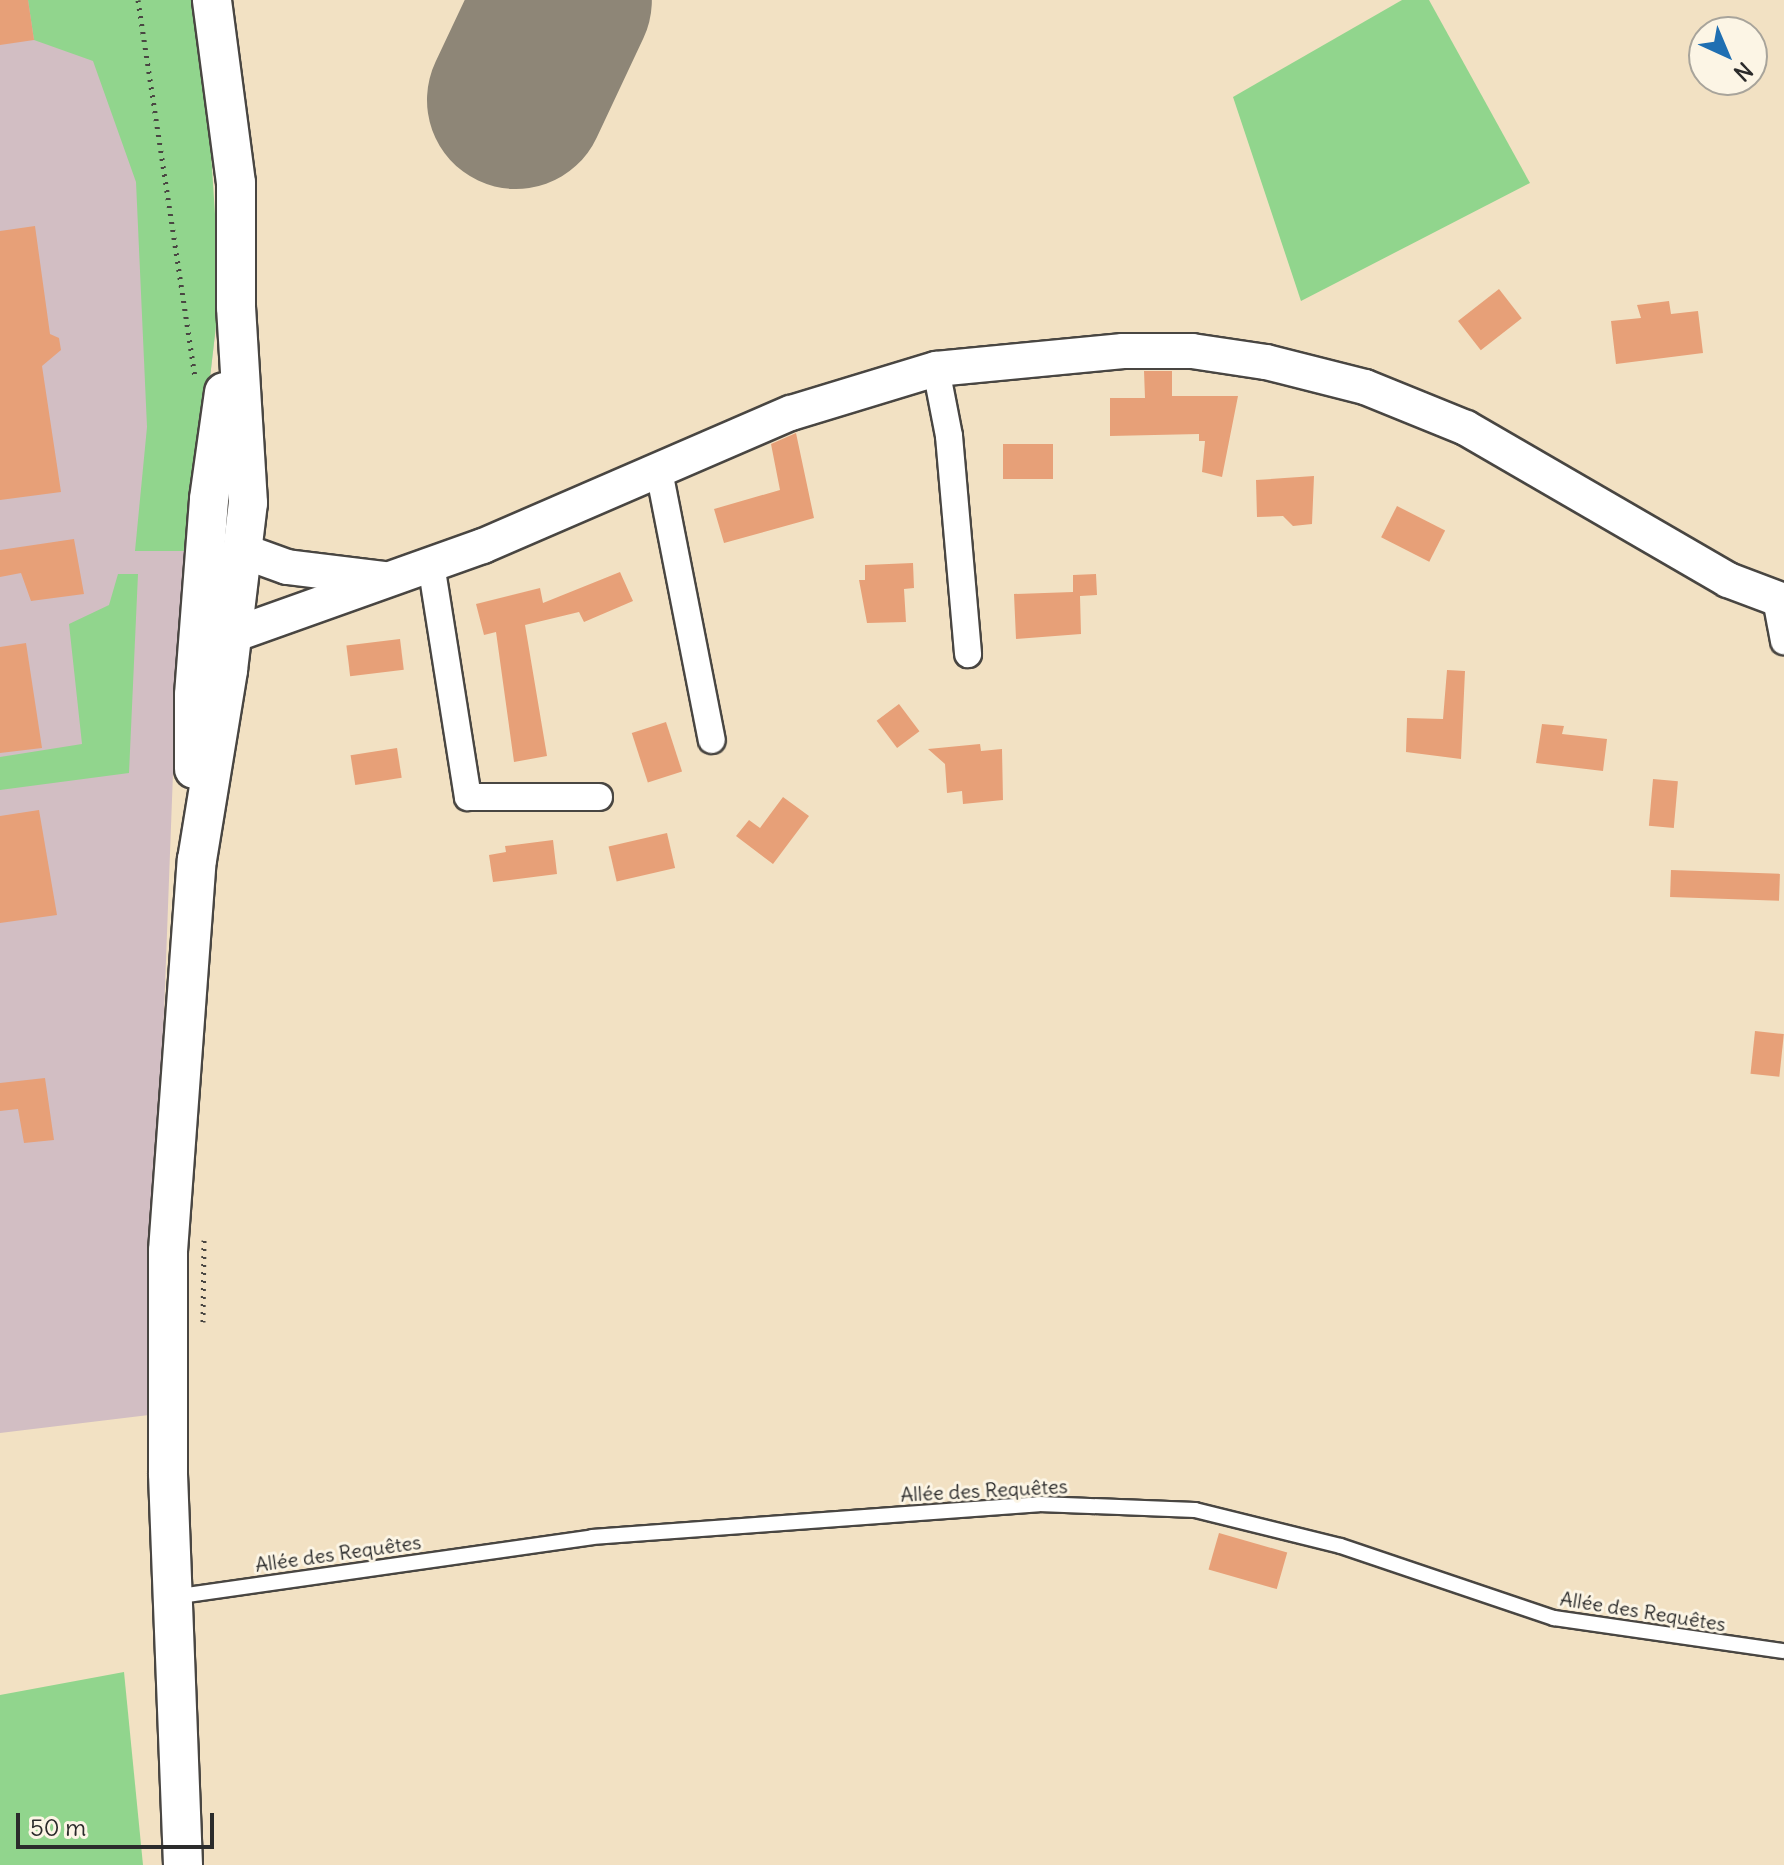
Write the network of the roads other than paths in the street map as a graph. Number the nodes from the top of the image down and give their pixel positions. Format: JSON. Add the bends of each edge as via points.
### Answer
{"nodes":[{"id":1,"x":212,"y":0,"type":"edge"},
{"id":2,"x":236,"y":307,"type":"junction"},
{"id":3,"x":936,"y":369,"type":"junction"},
{"id":4,"x":659,"y":471,"type":"junction"},
{"id":5,"x":208,"y":521,"type":"junction"},
{"id":6,"x":240,"y":550,"type":"junction"},
{"id":7,"x":431,"y":564,"type":"junction"},
{"id":8,"x":387,"y":579,"type":"junction"},
{"id":9,"x":1780,"y":600,"type":"edge"},
{"id":10,"x":233,"y":635,"type":"junction"},
{"id":11,"x":1784,"y":641,"type":"edge"},
{"id":12,"x":968,"y":654,"type":"dead end"},
{"id":13,"x":712,"y":740,"type":"dead end"},
{"id":14,"x":599,"y":797,"type":"dead end"},
{"id":15,"x":197,"y":860,"type":"junction"},
{"id":16,"x":173,"y":1597,"type":"junction"},
{"id":17,"x":1784,"y":1651,"type":"edge"},
{"id":18,"x":183,"y":1865,"type":"edge"}],
"edges":[{"from":1,"to":2,"type":"main road","via":[[236,183]]},
{"from":2,"to":5,"type":"main road"},
{"from":2,"to":6,"type":"main road","via":[[248,503]]},
{"from":3,"to":4,"type":"street","via":[[791,413]]},
{"from":3,"to":9,"type":"street","via":[[1123,351],[1192,351],[1266,362],[1365,387],[1466,428],[1728,580]]},
{"from":3,"to":12,"type":"street","via":[[949,436]]},
{"from":4,"to":7,"type":"street"},
{"from":4,"to":13,"type":"street"},
{"from":5,"to":10,"type":"main road","via":[[218,540],[211,630]]},
{"from":5,"to":15,"type":"main road","via":[[194,695]]},
{"from":6,"to":8,"type":"street","via":[[287,567]]},
{"from":6,"to":10,"type":"main road"},
{"from":7,"to":8,"type":"street"},
{"from":7,"to":14,"type":"street","via":[[468,797]]},
{"from":8,"to":10,"type":"street"},
{"from":9,"to":11,"type":"street"},
{"from":10,"to":15,"type":"main road"},
{"from":15,"to":16,"type":"main road","via":[[168,1251]]},
{"from":16,"to":17,"type":"lane","name":"Allée des Requêtes","via":[[592,1537],[1039,1504],[1195,1510],[1341,1546],[1554,1618]]},
{"from":16,"to":18,"type":"main road"}]}
